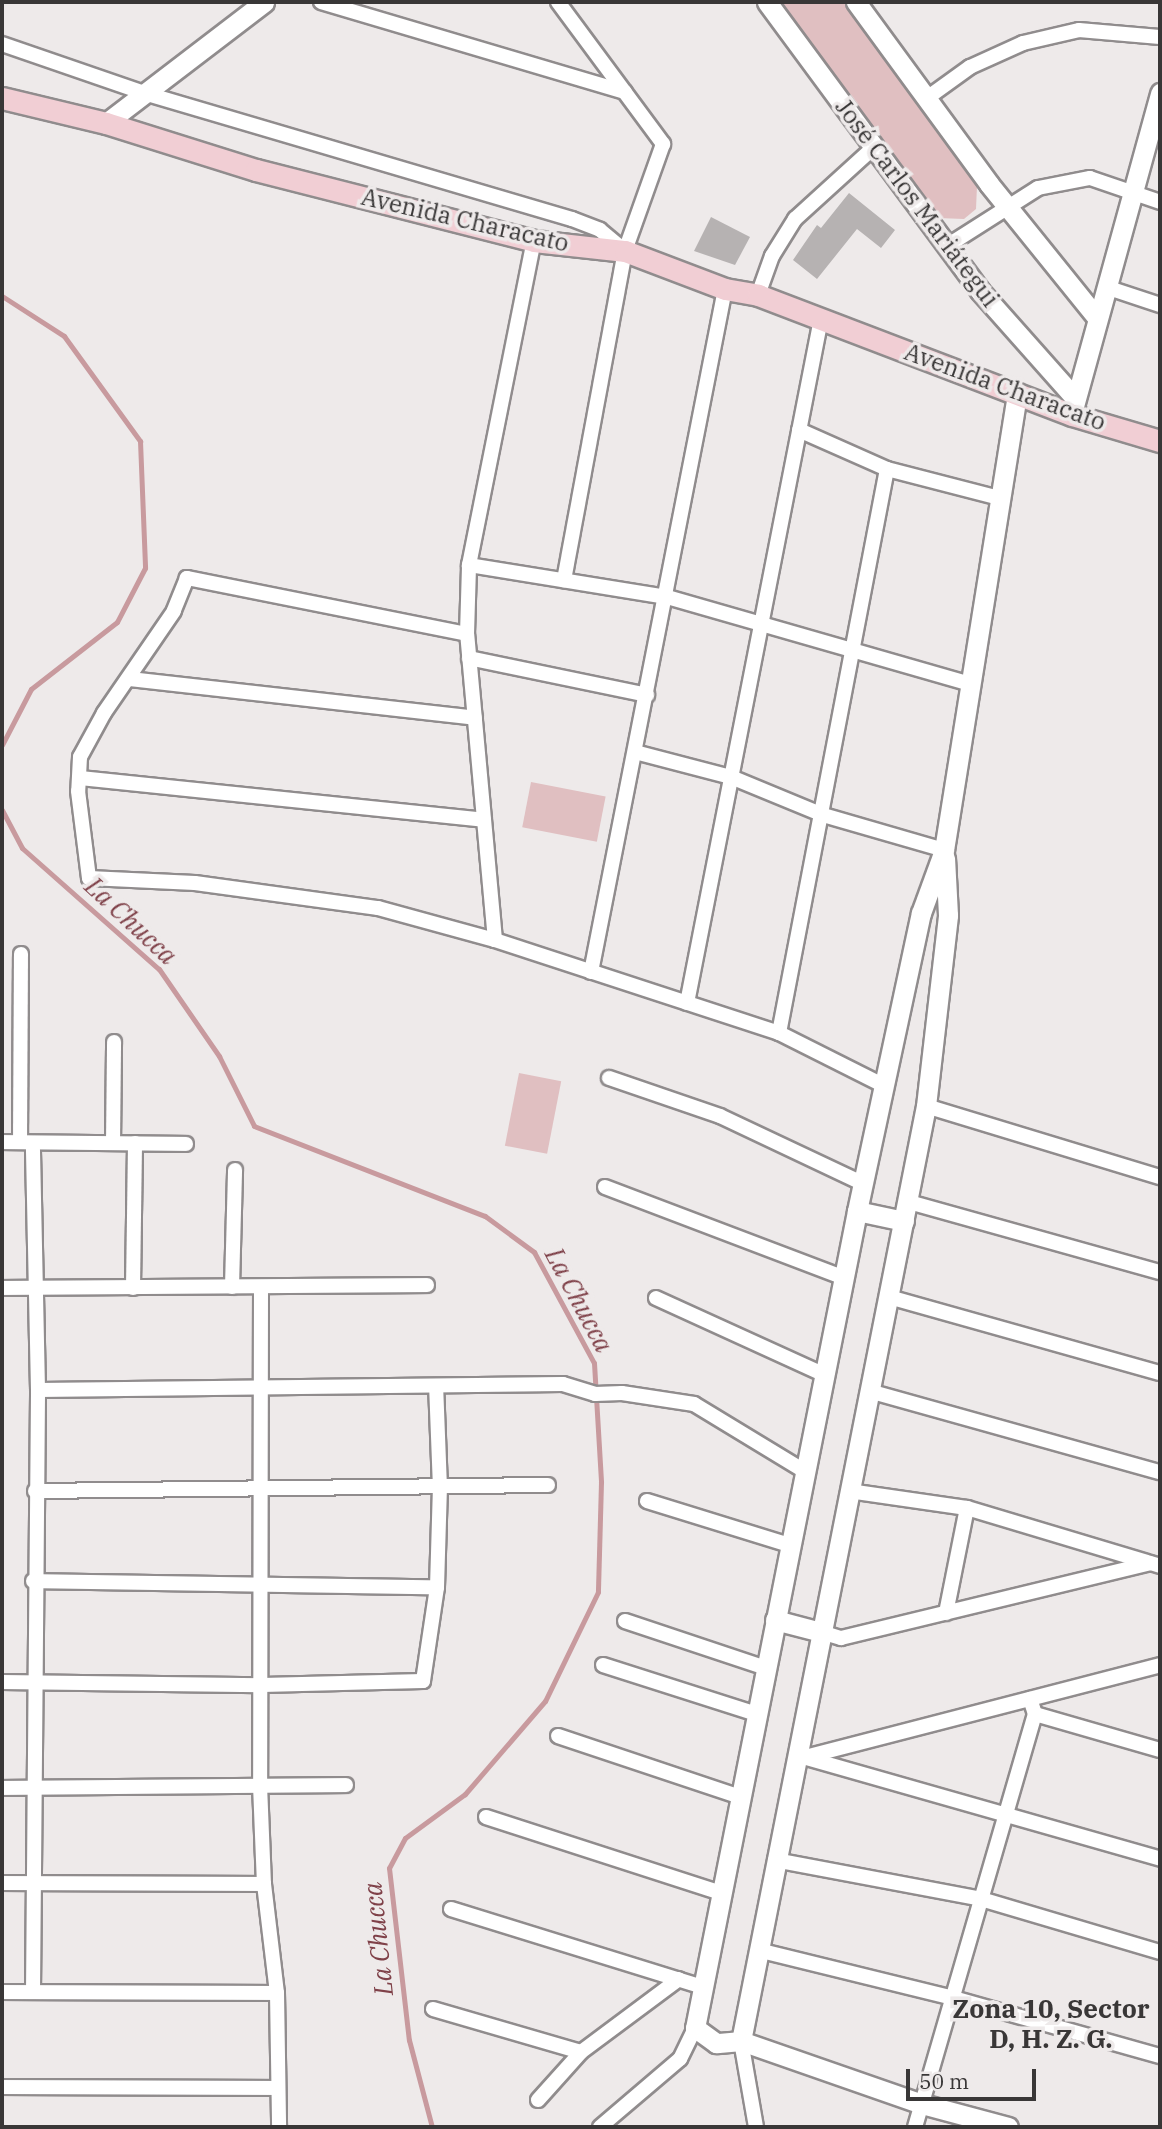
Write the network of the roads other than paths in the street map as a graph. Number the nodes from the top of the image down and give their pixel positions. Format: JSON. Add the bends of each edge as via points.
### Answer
{"nodes":[{"id":1,"x":264,"y":2,"type":"edge"},
{"id":2,"x":321,"y":2,"type":"edge"},
{"id":3,"x":558,"y":2,"type":"edge"},
{"id":4,"x":767,"y":2,"type":"edge"},
{"id":5,"x":856,"y":2,"type":"edge"},
{"id":6,"x":1160,"y":37,"type":"edge"},
{"id":7,"x":2,"y":44,"type":"edge"},
{"id":8,"x":625,"y":92,"type":"junction"},
{"id":9,"x":144,"y":93,"type":"junction"},
{"id":10,"x":1160,"y":93,"type":"edge"},
{"id":11,"x":2,"y":98,"type":"edge"},
{"id":12,"x":926,"y":98,"type":"junction"},
{"id":13,"x":106,"y":123,"type":"junction"},
{"id":14,"x":874,"y":147,"type":"junction"},
{"id":15,"x":1134,"y":193,"type":"junction"},
{"id":16,"x":1160,"y":202,"type":"edge"},
{"id":17,"x":1007,"y":206,"type":"junction"},
{"id":18,"x":534,"y":241,"type":"junction"},
{"id":19,"x":947,"y":246,"type":"junction"},
{"id":20,"x":625,"y":251,"type":"junction"},
{"id":21,"x":1109,"y":288,"type":"junction"},
{"id":22,"x":725,"y":289,"type":"junction"},
{"id":23,"x":758,"y":295,"type":"junction"},
{"id":24,"x":1160,"y":305,"type":"edge"},
{"id":25,"x":1097,"y":318,"type":"junction"},
{"id":26,"x":821,"y":319,"type":"junction"},
{"id":27,"x":1017,"y":393,"type":"junction"},
{"id":28,"x":1074,"y":406,"type":"junction"},
{"id":29,"x":799,"y":430,"type":"junction"},
{"id":30,"x":1160,"y":441,"type":"edge"},
{"id":31,"x":887,"y":469,"type":"junction"},
{"id":32,"x":999,"y":498,"type":"junction"},
{"id":33,"x":469,"y":565,"type":"junction"},
{"id":34,"x":564,"y":580,"type":"junction"},
{"id":35,"x":667,"y":597,"type":"junction"},
{"id":36,"x":762,"y":621,"type":"junction"},
{"id":37,"x":467,"y":634,"type":"junction"},
{"id":38,"x":853,"y":653,"type":"junction"},
{"id":39,"x":469,"y":658,"type":"junction"},
{"id":40,"x":130,"y":679,"type":"junction"},
{"id":41,"x":970,"y":684,"type":"junction"},
{"id":42,"x":647,"y":695,"type":"junction"},
{"id":43,"x":475,"y":718,"type":"junction"},
{"id":44,"x":635,"y":752,"type":"junction"},
{"id":45,"x":731,"y":777,"type":"junction"},
{"id":46,"x":80,"y":778,"type":"junction"},
{"id":47,"x":823,"y":814,"type":"junction"},
{"id":48,"x":484,"y":820,"type":"junction"},
{"id":49,"x":944,"y":850,"type":"junction"},
{"id":50,"x":495,"y":940,"type":"junction"},
{"id":51,"x":21,"y":954,"type":"dead end"},
{"id":52,"x":591,"y":972,"type":"junction"},
{"id":53,"x":687,"y":1003,"type":"junction"},
{"id":54,"x":779,"y":1033,"type":"junction"},
{"id":55,"x":114,"y":1042,"type":"dead end"},
{"id":56,"x":609,"y":1078,"type":"dead end"},
{"id":57,"x":885,"y":1086,"type":"junction"},
{"id":58,"x":926,"y":1106,"type":"junction"},
{"id":59,"x":2,"y":1142,"type":"edge"},
{"id":60,"x":26,"y":1142,"type":"junction"},
{"id":61,"x":113,"y":1143,"type":"junction"},
{"id":62,"x":135,"y":1143,"type":"junction"},
{"id":63,"x":186,"y":1144,"type":"dead end"},
{"id":64,"x":235,"y":1170,"type":"dead end"},
{"id":65,"x":1160,"y":1177,"type":"edge"},
{"id":66,"x":864,"y":1184,"type":"junction"},
{"id":67,"x":605,"y":1187,"type":"dead end"},
{"id":68,"x":909,"y":1202,"type":"junction"},
{"id":69,"x":858,"y":1211,"type":"junction"},
{"id":70,"x":904,"y":1222,"type":"junction"},
{"id":71,"x":1160,"y":1272,"type":"edge"},
{"id":72,"x":844,"y":1278,"type":"junction"},
{"id":73,"x":427,"y":1285,"type":"dead end"},
{"id":74,"x":133,"y":1287,"type":"junction"},
{"id":75,"x":232,"y":1287,"type":"junction"},
{"id":76,"x":261,"y":1287,"type":"junction"},
{"id":77,"x":2,"y":1288,"type":"edge"},
{"id":78,"x":34,"y":1289,"type":"junction"},
{"id":79,"x":889,"y":1297,"type":"junction"},
{"id":80,"x":656,"y":1298,"type":"dead end"},
{"id":81,"x":1160,"y":1373,"type":"edge"},
{"id":82,"x":825,"y":1375,"type":"junction"},
{"id":83,"x":260,"y":1386,"type":"junction"},
{"id":84,"x":436,"y":1386,"type":"junction"},
{"id":85,"x":37,"y":1390,"type":"junction"},
{"id":86,"x":869,"y":1391,"type":"junction"},
{"id":87,"x":806,"y":1472,"type":"junction"},
{"id":88,"x":1160,"y":1472,"type":"edge"},
{"id":89,"x":548,"y":1485,"type":"dead end"},
{"id":90,"x":262,"y":1486,"type":"junction"},
{"id":91,"x":440,"y":1488,"type":"junction"},
{"id":92,"x":35,"y":1491,"type":"junction"},
{"id":93,"x":849,"y":1492,"type":"junction"},
{"id":94,"x":647,"y":1501,"type":"dead end"},
{"id":95,"x":967,"y":1508,"type":"junction"},
{"id":96,"x":789,"y":1545,"type":"junction"},
{"id":97,"x":1155,"y":1564,"type":"edge"},
{"id":98,"x":33,"y":1581,"type":"junction"},
{"id":99,"x":262,"y":1586,"type":"junction"},
{"id":100,"x":436,"y":1587,"type":"junction"},
{"id":101,"x":946,"y":1613,"type":"junction"},
{"id":102,"x":775,"y":1620,"type":"junction"},
{"id":103,"x":625,"y":1621,"type":"dead end"},
{"id":104,"x":821,"y":1632,"type":"junction"},
{"id":105,"x":603,"y":1665,"type":"dead end"},
{"id":106,"x":1160,"y":1665,"type":"edge"},
{"id":107,"x":766,"y":1668,"type":"junction"},
{"id":108,"x":2,"y":1682,"type":"edge"},
{"id":109,"x":35,"y":1682,"type":"junction"},
{"id":110,"x":262,"y":1685,"type":"junction"},
{"id":111,"x":1030,"y":1699,"type":"junction"},
{"id":112,"x":757,"y":1714,"type":"junction"},
{"id":113,"x":1035,"y":1714,"type":"junction"},
{"id":114,"x":558,"y":1736,"type":"dead end"},
{"id":115,"x":1160,"y":1750,"type":"edge"},
{"id":116,"x":800,"y":1756,"type":"junction"},
{"id":117,"x":260,"y":1785,"type":"junction"},
{"id":118,"x":346,"y":1785,"type":"dead end"},
{"id":119,"x":35,"y":1787,"type":"junction"},
{"id":120,"x":2,"y":1788,"type":"edge"},
{"id":121,"x":740,"y":1797,"type":"junction"},
{"id":122,"x":1006,"y":1815,"type":"junction"},
{"id":123,"x":486,"y":1817,"type":"dead end"},
{"id":124,"x":1160,"y":1859,"type":"edge"},
{"id":125,"x":775,"y":1860,"type":"junction"},
{"id":126,"x":2,"y":1884,"type":"edge"},
{"id":127,"x":34,"y":1884,"type":"junction"},
{"id":128,"x":264,"y":1884,"type":"junction"},
{"id":129,"x":722,"y":1893,"type":"junction"},
{"id":130,"x":981,"y":1899,"type":"junction"},
{"id":131,"x":451,"y":1909,"type":"dead end"},
{"id":132,"x":758,"y":1951,"type":"junction"},
{"id":133,"x":1160,"y":1952,"type":"edge"},
{"id":134,"x":679,"y":1979,"type":"junction"},
{"id":135,"x":703,"y":1987,"type":"junction"},
{"id":136,"x":2,"y":1992,"type":"edge"},
{"id":137,"x":33,"y":1992,"type":"junction"},
{"id":138,"x":277,"y":1993,"type":"junction"},
{"id":139,"x":953,"y":1998,"type":"junction"},
{"id":140,"x":433,"y":2009,"type":"dead end"},
{"id":141,"x":695,"y":2028,"type":"junction"},
{"id":142,"x":741,"y":2041,"type":"junction"},
{"id":143,"x":581,"y":2052,"type":"junction"},
{"id":144,"x":1160,"y":2056,"type":"edge"},
{"id":145,"x":2,"y":2087,"type":"edge"},
{"id":146,"x":278,"y":2088,"type":"junction"},
{"id":147,"x":538,"y":2100,"type":"dead end"},
{"id":148,"x":922,"y":2104,"type":"junction"},
{"id":149,"x":279,"y":2127,"type":"edge"},
{"id":150,"x":600,"y":2127,"type":"edge"},
{"id":151,"x":755,"y":2127,"type":"edge"},
{"id":152,"x":915,"y":2127,"type":"edge"},
{"id":153,"x":1008,"y":2127,"type":"edge"}],
"edges":[{"from":1,"to":9,"type":"street"},
{"from":2,"to":8,"type":"street"},
{"from":3,"to":8,"type":"street"},
{"from":4,"to":14,"type":"street","name":"José Carlos Mariátegui"},
{"from":5,"to":12,"type":"street"},
{"from":6,"to":12,"type":"street","via":[[1079,30],[1023,43],[970,66]]},
{"from":7,"to":9,"type":"street"},
{"from":8,"to":20,"type":"street","via":[[663,144]]},
{"from":9,"to":13,"type":"street"},
{"from":9,"to":20,"type":"street","via":[[572,219],[600,230]]},
{"from":10,"to":15,"type":"street"},
{"from":11,"to":13,"type":"main road","name":"Avenida Characato"},
{"from":12,"to":17,"type":"street"},
{"from":13,"to":18,"type":"main road","name":"Avenida Characato","via":[[256,170]]},
{"from":14,"to":19,"type":"street","name":"José Carlos Mariátegui"},
{"from":14,"to":23,"type":"street","via":[[795,219],[772,256]]},
{"from":15,"to":16,"type":"street"},
{"from":15,"to":17,"type":"street","via":[[1090,178],[1038,188]]},
{"from":15,"to":21,"type":"street"},
{"from":17,"to":19,"type":"street"},
{"from":17,"to":25,"type":"street"},
{"from":18,"to":20,"type":"main road","name":"Avenida Characato"},
{"from":18,"to":33,"type":"street"},
{"from":19,"to":28,"type":"street","name":"José Carlos Mariátegui"},
{"from":20,"to":22,"type":"main road","name":"Avenida Characato"},
{"from":20,"to":34,"type":"street"},
{"from":21,"to":24,"type":"street"},
{"from":21,"to":25,"type":"street"},
{"from":22,"to":23,"type":"main road","name":"Avenida Characato"},
{"from":22,"to":35,"type":"street"},
{"from":23,"to":26,"type":"main road","name":"Avenida Characato"},
{"from":25,"to":28,"type":"street"},
{"from":26,"to":27,"type":"main road","name":"Avenida Characato"},
{"from":26,"to":29,"type":"street"},
{"from":27,"to":28,"type":"main road","name":"Avenida Characato"},
{"from":27,"to":32,"type":"street"},
{"from":28,"to":30,"type":"main road","name":"Avenida Characato"},
{"from":29,"to":31,"type":"street"},
{"from":29,"to":36,"type":"street"},
{"from":31,"to":32,"type":"street"},
{"from":31,"to":38,"type":"street"},
{"from":32,"to":41,"type":"street"},
{"from":33,"to":34,"type":"street"},
{"from":33,"to":37,"type":"street"},
{"from":34,"to":35,"type":"street"},
{"from":35,"to":36,"type":"street"},
{"from":35,"to":42,"type":"street"},
{"from":36,"to":38,"type":"street"},
{"from":36,"to":45,"type":"street"},
{"from":37,"to":39,"type":"street"},
{"from":37,"to":40,"type":"street","via":[[187,578],[174,611]]},
{"from":38,"to":41,"type":"street"},
{"from":38,"to":47,"type":"street"},
{"from":39,"to":42,"type":"street"},
{"from":39,"to":43,"type":"street"},
{"from":40,"to":43,"type":"street"},
{"from":40,"to":46,"type":"street","via":[[88,741],[80,757]]},
{"from":41,"to":49,"type":"street"},
{"from":42,"to":44,"type":"street"},
{"from":43,"to":48,"type":"street"},
{"from":44,"to":45,"type":"street"},
{"from":44,"to":52,"type":"street"},
{"from":45,"to":47,"type":"street"},
{"from":45,"to":53,"type":"street"},
{"from":46,"to":48,"type":"street"},
{"from":46,"to":50,"type":"street","via":[[89,878],[195,883],[378,908]]},
{"from":47,"to":49,"type":"street"},
{"from":47,"to":54,"type":"street"},
{"from":48,"to":50,"type":"street"},
{"from":49,"to":57,"type":"street","via":[[921,913]]},
{"from":49,"to":58,"type":"street","via":[[948,915]]},
{"from":50,"to":52,"type":"street"},
{"from":51,"to":60,"type":"street"},
{"from":52,"to":53,"type":"street"},
{"from":53,"to":54,"type":"street"},
{"from":54,"to":57,"type":"street"},
{"from":55,"to":61,"type":"street"},
{"from":56,"to":66,"type":"street","via":[[720,1116]]},
{"from":57,"to":66,"type":"street"},
{"from":58,"to":65,"type":"street"},
{"from":58,"to":68,"type":"street"},
{"from":59,"to":60,"type":"street"},
{"from":60,"to":61,"type":"street"},
{"from":60,"to":78,"type":"street"},
{"from":61,"to":62,"type":"street"},
{"from":62,"to":63,"type":"street"},
{"from":62,"to":74,"type":"street"},
{"from":64,"to":75,"type":"street"},
{"from":66,"to":69,"type":"street"},
{"from":67,"to":72,"type":"street"},
{"from":68,"to":70,"type":"street"},
{"from":68,"to":71,"type":"street"},
{"from":69,"to":70,"type":"street"},
{"from":69,"to":72,"type":"street"},
{"from":70,"to":79,"type":"street"},
{"from":72,"to":82,"type":"street"},
{"from":73,"to":76,"type":"street"},
{"from":74,"to":75,"type":"street"},
{"from":74,"to":78,"type":"street"},
{"from":75,"to":76,"type":"street"},
{"from":76,"to":83,"type":"street"},
{"from":77,"to":78,"type":"street"},
{"from":78,"to":85,"type":"street"},
{"from":79,"to":81,"type":"street"},
{"from":79,"to":86,"type":"street"},
{"from":80,"to":82,"type":"street"},
{"from":82,"to":87,"type":"street"},
{"from":83,"to":84,"type":"street"},
{"from":83,"to":85,"type":"street"},
{"from":83,"to":90,"type":"street"},
{"from":84,"to":87,"type":"street","via":[[563,1384],[595,1394],[622,1393],[694,1404]]},
{"from":84,"to":91,"type":"street"},
{"from":85,"to":92,"type":"street"},
{"from":86,"to":88,"type":"street"},
{"from":86,"to":93,"type":"street"},
{"from":87,"to":96,"type":"street"},
{"from":89,"to":91,"type":"street"},
{"from":90,"to":91,"type":"street"},
{"from":90,"to":92,"type":"street"},
{"from":90,"to":99,"type":"street"},
{"from":91,"to":100,"type":"street"},
{"from":92,"to":98,"type":"street"},
{"from":93,"to":95,"type":"street"},
{"from":93,"to":104,"type":"street"},
{"from":94,"to":96,"type":"street"},
{"from":95,"to":97,"type":"street"},
{"from":95,"to":101,"type":"street"},
{"from":96,"to":102,"type":"street"},
{"from":97,"to":101,"type":"street"},
{"from":98,"to":99,"type":"street"},
{"from":98,"to":109,"type":"street"},
{"from":99,"to":100,"type":"street"},
{"from":99,"to":110,"type":"street"},
{"from":100,"to":110,"type":"street","via":[[423,1681]]},
{"from":101,"to":104,"type":"street","via":[[841,1638]]},
{"from":102,"to":104,"type":"street"},
{"from":102,"to":107,"type":"street"},
{"from":103,"to":107,"type":"street"},
{"from":104,"to":116,"type":"street"},
{"from":105,"to":112,"type":"street"},
{"from":106,"to":111,"type":"street"},
{"from":107,"to":112,"type":"street"},
{"from":108,"to":109,"type":"street"},
{"from":109,"to":110,"type":"street"},
{"from":109,"to":119,"type":"street"},
{"from":110,"to":117,"type":"street"},
{"from":111,"to":113,"type":"street"},
{"from":111,"to":116,"type":"street"},
{"from":112,"to":121,"type":"street"},
{"from":113,"to":115,"type":"street"},
{"from":113,"to":122,"type":"street"},
{"from":114,"to":121,"type":"street"},
{"from":116,"to":122,"type":"street"},
{"from":116,"to":125,"type":"street"},
{"from":117,"to":118,"type":"street"},
{"from":117,"to":119,"type":"street"},
{"from":117,"to":128,"type":"street"},
{"from":119,"to":120,"type":"street"},
{"from":119,"to":127,"type":"street"},
{"from":121,"to":129,"type":"street"},
{"from":122,"to":124,"type":"street"},
{"from":122,"to":130,"type":"street"},
{"from":123,"to":129,"type":"street"},
{"from":125,"to":130,"type":"street"},
{"from":125,"to":132,"type":"street"},
{"from":126,"to":127,"type":"street"},
{"from":127,"to":128,"type":"street"},
{"from":127,"to":137,"type":"street"},
{"from":128,"to":138,"type":"street"},
{"from":129,"to":135,"type":"street"},
{"from":130,"to":133,"type":"street"},
{"from":130,"to":139,"type":"street"},
{"from":131,"to":134,"type":"street"},
{"from":132,"to":139,"type":"street"},
{"from":132,"to":142,"type":"street"},
{"from":134,"to":135,"type":"street"},
{"from":134,"to":143,"type":"street"},
{"from":135,"to":141,"type":"street"},
{"from":136,"to":137,"type":"street"},
{"from":137,"to":138,"type":"street"},
{"from":138,"to":146,"type":"street"},
{"from":139,"to":144,"type":"street"},
{"from":139,"to":148,"type":"street"},
{"from":140,"to":143,"type":"street"},
{"from":141,"to":142,"type":"street","via":[[716,2043]]},
{"from":141,"to":150,"type":"street","via":[[680,2059]]},
{"from":142,"to":148,"type":"street"},
{"from":142,"to":151,"type":"street"},
{"from":143,"to":147,"type":"street"},
{"from":145,"to":146,"type":"street"},
{"from":146,"to":149,"type":"street"},
{"from":148,"to":152,"type":"street"},
{"from":148,"to":153,"type":"street"}]}
